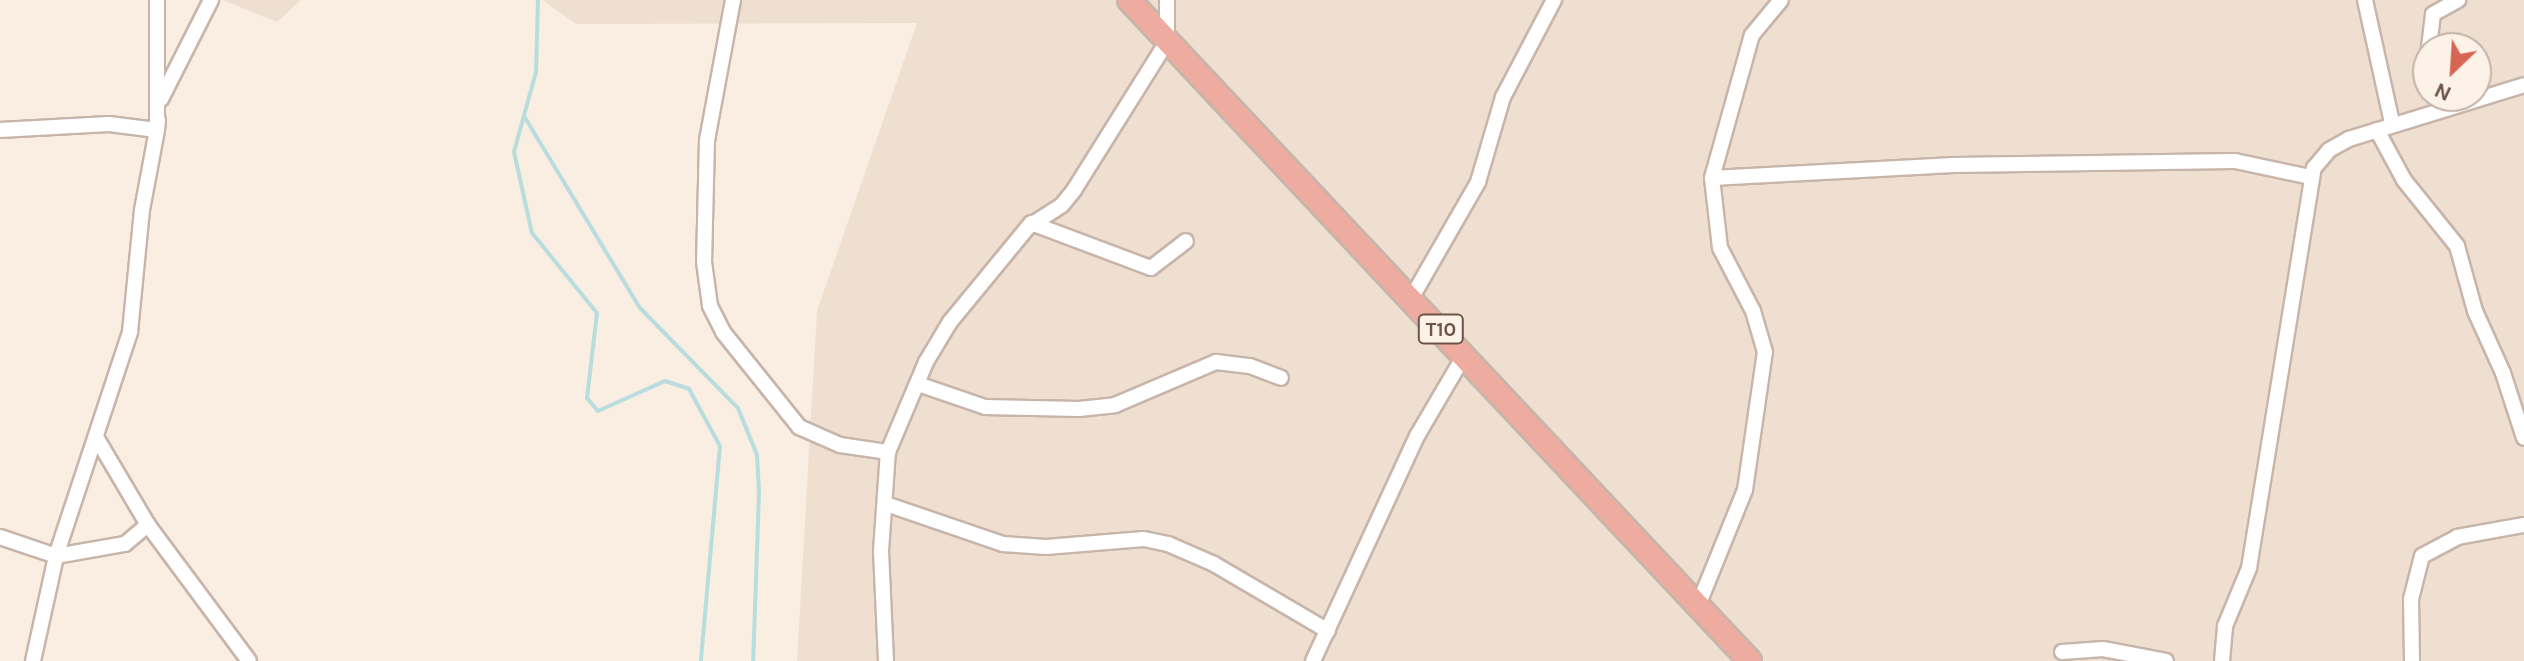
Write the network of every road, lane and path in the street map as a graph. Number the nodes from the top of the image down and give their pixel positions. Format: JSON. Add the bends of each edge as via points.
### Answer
{"nodes":[{"id":1,"x":157,"y":0,"type":"edge"},
{"id":2,"x":211,"y":0,"type":"edge"},
{"id":3,"x":733,"y":0,"type":"edge"},
{"id":4,"x":1129,"y":0,"type":"edge"},
{"id":5,"x":1167,"y":0,"type":"edge"},
{"id":6,"x":1554,"y":0,"type":"edge"},
{"id":7,"x":1781,"y":0,"type":"edge"},
{"id":8,"x":2365,"y":0,"type":"edge"},
{"id":9,"x":2458,"y":0,"type":"edge"},
{"id":10,"x":2431,"y":32,"type":"edge"},
{"id":11,"x":1167,"y":42,"type":"junction"},
{"id":12,"x":2524,"y":85,"type":"edge"},
{"id":13,"x":2492,"y":95,"type":"edge"},
{"id":14,"x":2441,"y":112,"type":"edge"},
{"id":15,"x":2392,"y":123,"type":"junction"},
{"id":16,"x":0,"y":130,"type":"edge"},
{"id":17,"x":157,"y":130,"type":"junction"},
{"id":18,"x":2377,"y":130,"type":"junction"},
{"id":19,"x":2310,"y":177,"type":"junction"},
{"id":20,"x":1712,"y":178,"type":"junction"},
{"id":21,"x":1031,"y":223,"type":"junction"},
{"id":22,"x":1186,"y":241,"type":"dead end"},
{"id":23,"x":1412,"y":297,"type":"junction"},
{"id":24,"x":1464,"y":356,"type":"junction"},
{"id":25,"x":1281,"y":378,"type":"dead end"},
{"id":26,"x":918,"y":384,"type":"junction"},
{"id":27,"x":96,"y":437,"type":"junction"},
{"id":28,"x":2524,"y":438,"type":"edge"},
{"id":29,"x":888,"y":452,"type":"junction"},
{"id":30,"x":886,"y":504,"type":"junction"},
{"id":31,"x":148,"y":525,"type":"junction"},
{"id":32,"x":2524,"y":525,"type":"edge"},
{"id":33,"x":0,"y":537,"type":"edge"},
{"id":34,"x":56,"y":556,"type":"junction"},
{"id":35,"x":1697,"y":608,"type":"junction"},
{"id":36,"x":1328,"y":631,"type":"junction"},
{"id":37,"x":2062,"y":652,"type":"dead end"},
{"id":38,"x":33,"y":661,"type":"edge"},
{"id":39,"x":249,"y":661,"type":"edge"},
{"id":40,"x":886,"y":661,"type":"edge"},
{"id":41,"x":1313,"y":661,"type":"edge"},
{"id":42,"x":1750,"y":661,"type":"edge"},
{"id":43,"x":2166,"y":661,"type":"edge"},
{"id":44,"x":2222,"y":661,"type":"edge"},
{"id":45,"x":2412,"y":661,"type":"edge"}],
"edges":[{"from":1,"to":17,"type":"street"},
{"from":2,"to":17,"type":"street","via":[[172,71]]},
{"from":3,"to":29,"type":"street","via":[[707,140],[704,262],[710,306],[723,332],[799,427],[840,445]]},
{"from":4,"to":11,"type":"highway","number":"T10"},
{"from":5,"to":11,"type":"street"},
{"from":6,"to":23,"type":"street","via":[[1503,97],[1478,182]]},
{"from":7,"to":20,"type":"street","via":[[1752,35]]},
{"from":8,"to":15,"type":"street"},
{"from":9,"to":10,"type":"street","via":[[2433,14]]},
{"from":11,"to":21,"type":"street","via":[[1067,200]]},
{"from":11,"to":23,"type":"highway","number":"T10"},
{"from":12,"to":13,"type":"street"},
{"from":14,"to":15,"type":"street"},
{"from":15,"to":18,"type":"street"},
{"from":16,"to":17,"type":"street","via":[[109,124]]},
{"from":17,"to":27,"type":"street","via":[[142,210],[130,332]]},
{"from":18,"to":19,"type":"street","via":[[2329,150]]},
{"from":18,"to":28,"type":"street","via":[[2404,180],[2457,246],[2475,311]]},
{"from":19,"to":20,"type":"street","via":[[2235,161],[1954,165]]},
{"from":19,"to":44,"type":"street","via":[[2278,409],[2249,568],[2225,626]]},
{"from":20,"to":35,"type":"street","via":[[1720,248],[1753,311],[1765,352],[1745,490]]},
{"from":21,"to":22,"type":"street","via":[[1151,268]]},
{"from":21,"to":26,"type":"street","via":[[944,331]]},
{"from":23,"to":24,"type":"highway","number":"T10"},
{"from":24,"to":35,"type":"highway","number":"T10"},
{"from":24,"to":36,"type":"street","via":[[1417,436]]},
{"from":25,"to":26,"type":"street","via":[[1250,366],[1216,362],[1115,405],[1079,409],[985,407]]},
{"from":26,"to":29,"type":"street"},
{"from":27,"to":31,"type":"street"},
{"from":27,"to":34,"type":"street"},
{"from":29,"to":30,"type":"street"},
{"from":30,"to":36,"type":"street","via":[[1003,544],[1159,541],[1214,564]]},
{"from":30,"to":40,"type":"street","via":[[881,551]]},
{"from":31,"to":34,"type":"street","via":[[125,544]]},
{"from":31,"to":39,"type":"street"},
{"from":32,"to":45,"type":"street","via":[[2471,533],[2422,556],[2412,590]]},
{"from":33,"to":34,"type":"street"},
{"from":34,"to":38,"type":"street"},
{"from":35,"to":42,"type":"highway","number":"T10"},
{"from":36,"to":41,"type":"street"},
{"from":37,"to":43,"type":"street","via":[[2103,649]]}]}
